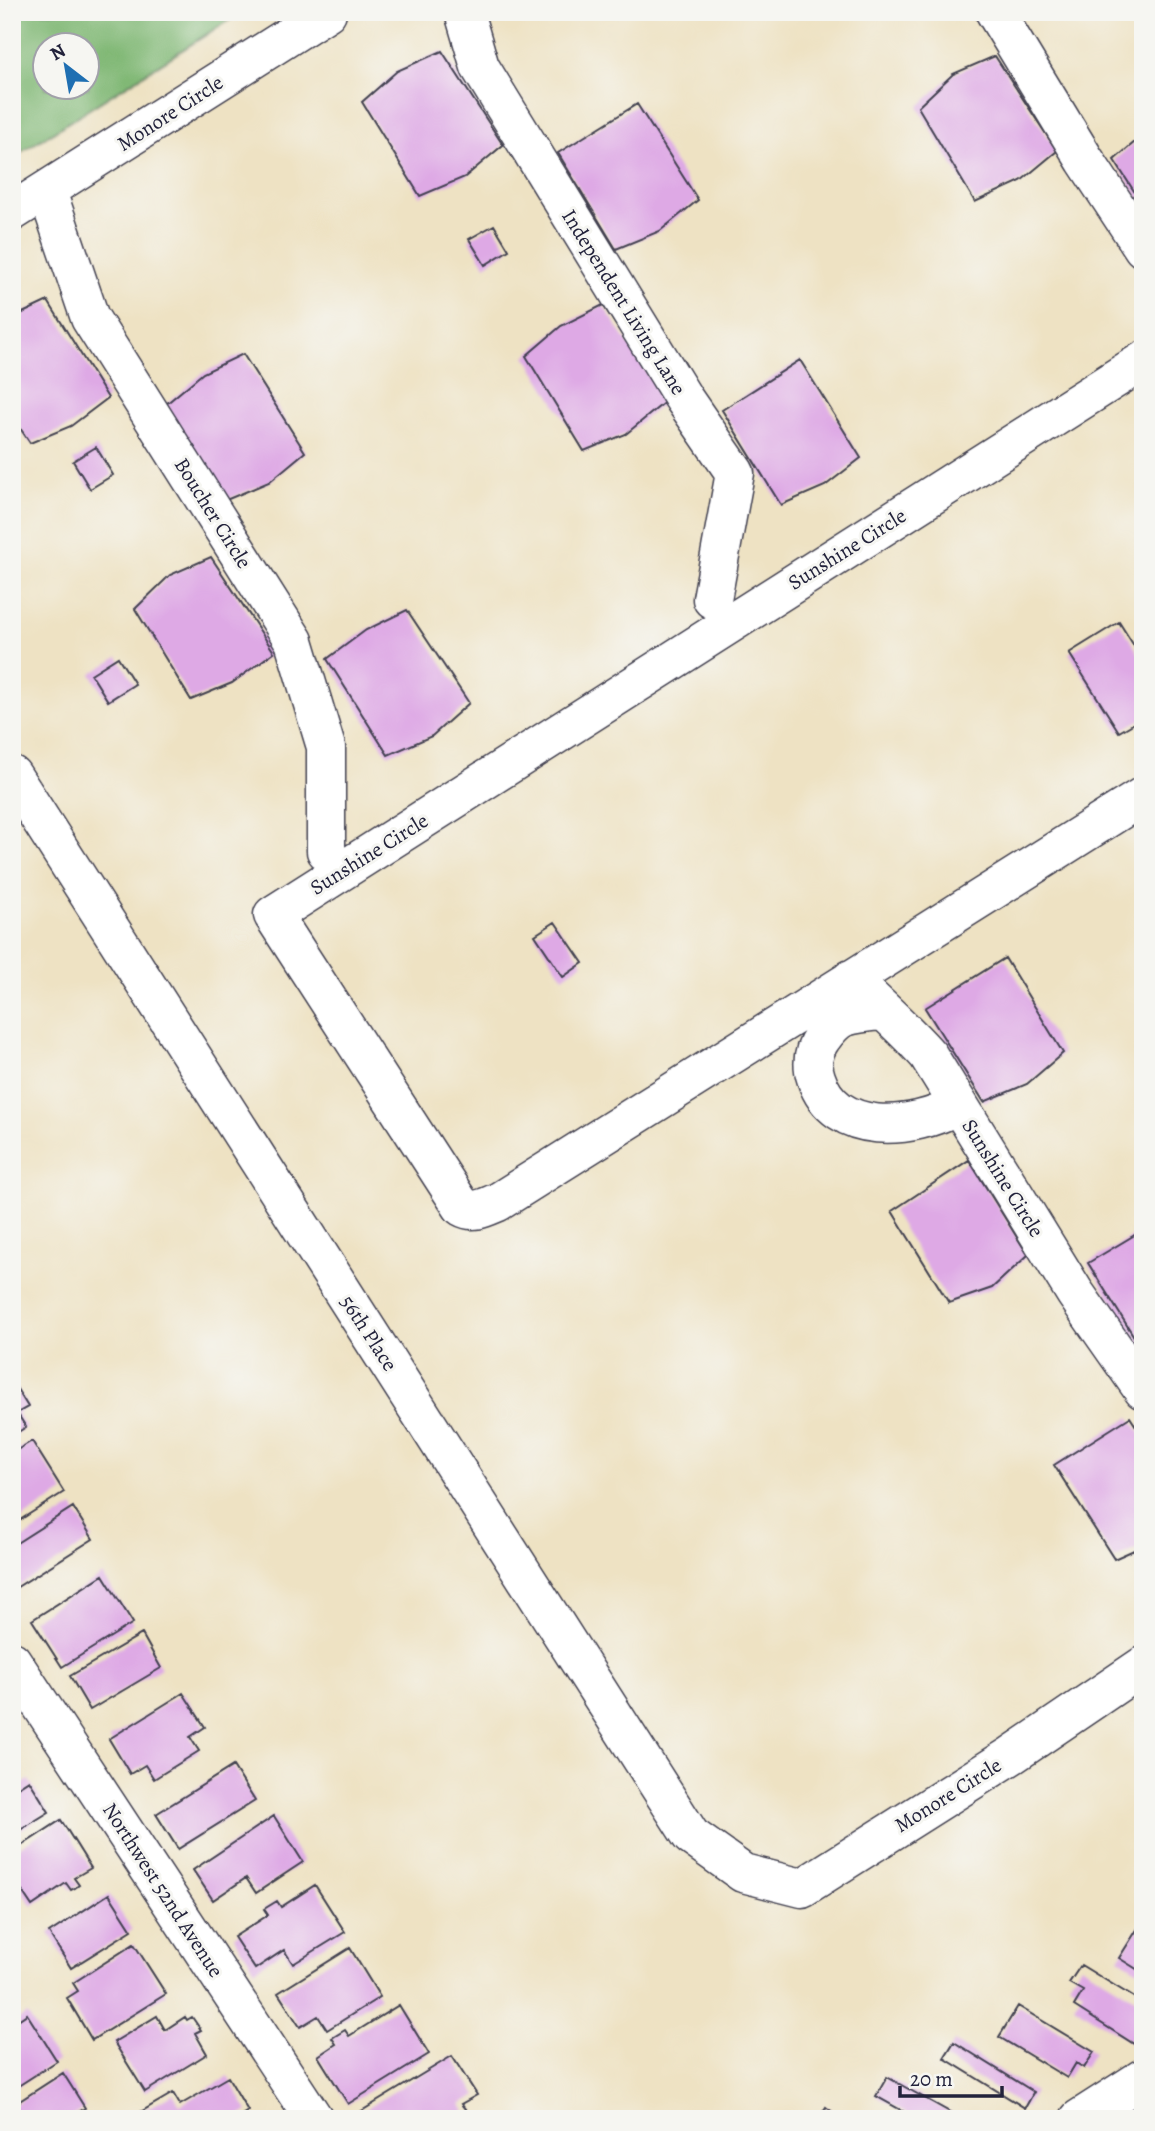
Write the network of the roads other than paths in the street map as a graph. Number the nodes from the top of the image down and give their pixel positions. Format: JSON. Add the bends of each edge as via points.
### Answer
{"nodes":[{"id":1,"x":327,"y":12,"type":"edge"},
{"id":2,"x":464,"y":12,"type":"edge"},
{"id":3,"x":995,"y":12,"type":"edge"},
{"id":4,"x":47,"y":191,"type":"junction"},
{"id":5,"x":12,"y":212,"type":"edge"},
{"id":6,"x":1143,"y":247,"type":"edge"},
{"id":7,"x":1143,"y":361,"type":"edge"},
{"id":8,"x":712,"y":599,"type":"dead end"},
{"id":9,"x":12,"y":775,"type":"edge"},
{"id":10,"x":1143,"y":796,"type":"edge"},
{"id":11,"x":326,"y":850,"type":"dead end"},
{"id":12,"x":851,"y":979,"type":"junction"},
{"id":13,"x":882,"y":1010,"type":"junction"},
{"id":14,"x":958,"y":1105,"type":"junction"},
{"id":15,"x":1143,"y":1390,"type":"edge"},
{"id":16,"x":12,"y":1661,"type":"edge"},
{"id":17,"x":1143,"y":1666,"type":"edge"},
{"id":18,"x":743,"y":1873,"type":"joint"},
{"id":19,"x":1143,"y":2078,"type":"edge"},
{"id":20,"x":314,"y":2119,"type":"edge"},
{"id":21,"x":1079,"y":2119,"type":"edge"}],
"edges":[{"from":1,"to":4,"type":"street","name":"Monore Circle"},
{"from":2,"to":8,"type":"street","name":"Independent Living Lane","via":[[480,67],[684,399],[735,473]]},
{"from":3,"to":6,"type":"street"},
{"from":4,"to":5,"type":"street","name":"Monore Circle"},
{"from":4,"to":11,"type":"street","name":"Boucher Circle","via":[[90,318],[294,642],[326,747]]},
{"from":7,"to":12,"type":"street","name":"Sunshine Circle","via":[[273,915],[462,1207],[469,1211],[498,1202]]},
{"from":9,"to":18,"type":"street","name":"56th Place","via":[[691,1836]]},
{"from":10,"to":12,"type":"street","name":"Sunshine Circle"},
{"from":12,"to":13,"type":"street","name":"Sunshine Circle"},
{"from":13,"to":14,"type":"street","name":"Sunshine Circle","via":[[928,1055]]},
{"from":13,"to":14,"type":"street","via":[[842,1018],[814,1049],[819,1090],[833,1108],[869,1123],[904,1123],[939,1116]]},
{"from":14,"to":15,"type":"street","name":"Sunshine Circle","via":[[1075,1293]]},
{"from":16,"to":20,"type":"street","name":"Northwest 52nd Avenue"},
{"from":17,"to":18,"type":"street","name":"Monore Circle","via":[[802,1888]]},
{"from":19,"to":21,"type":"street"}]}
